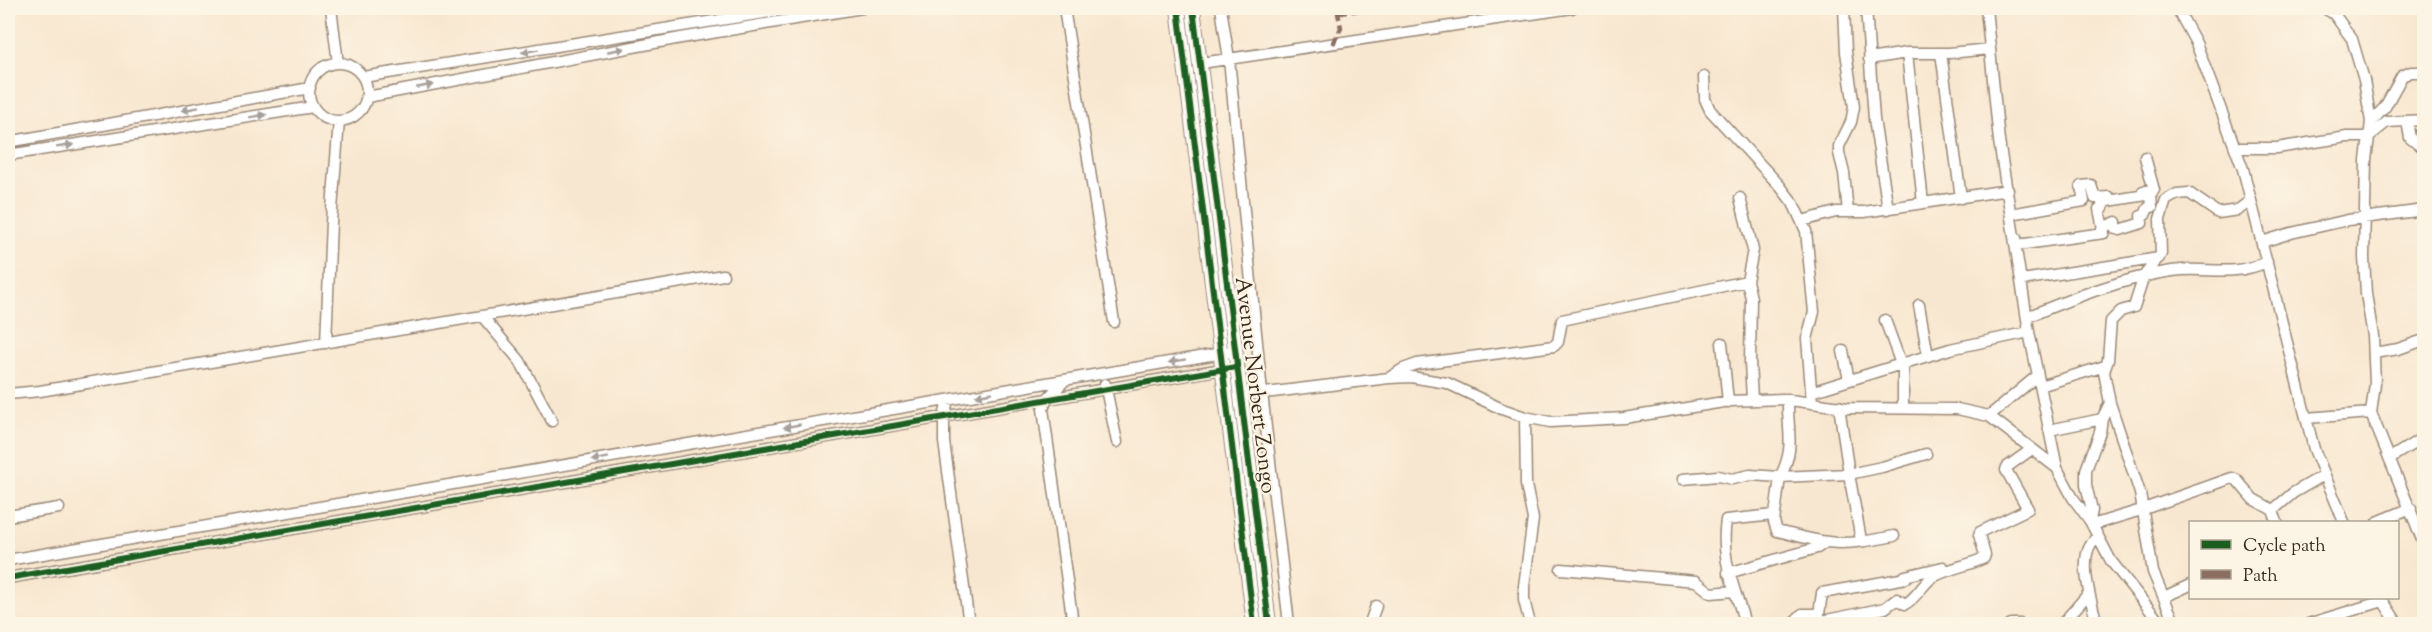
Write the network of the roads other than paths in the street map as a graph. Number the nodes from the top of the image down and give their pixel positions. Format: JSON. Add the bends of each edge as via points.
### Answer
{"nodes":[{"id":1,"x":331,"y":8,"type":"edge"},
{"id":2,"x":795,"y":8,"type":"edge"},
{"id":3,"x":862,"y":8,"type":"edge"},
{"id":4,"x":1064,"y":8,"type":"edge"},
{"id":5,"x":1178,"y":8,"type":"edge"},
{"id":6,"x":1193,"y":8,"type":"edge"},
{"id":7,"x":1221,"y":8,"type":"edge"},
{"id":8,"x":1572,"y":8,"type":"edge"},
{"id":9,"x":1844,"y":8,"type":"edge"},
{"id":10,"x":1866,"y":8,"type":"edge"},
{"id":11,"x":1986,"y":8,"type":"edge"},
{"id":12,"x":2177,"y":8,"type":"edge"},
{"id":13,"x":2324,"y":8,"type":"edge"},
{"id":14,"x":1534,"y":10,"type":"edge"},
{"id":15,"x":680,"y":33,"type":"junction"},
{"id":16,"x":1990,"y":50,"type":"junction"},
{"id":17,"x":1908,"y":53,"type":"junction"},
{"id":18,"x":1941,"y":53,"type":"junction"},
{"id":19,"x":1229,"y":59,"type":"junction"},
{"id":20,"x":1869,"y":59,"type":"junction"},
{"id":21,"x":338,"y":63,"type":"junction"},
{"id":22,"x":1201,"y":63,"type":"junction"},
{"id":23,"x":2424,"y":72,"type":"edge"},
{"id":24,"x":363,"y":77,"type":"junction"},
{"id":25,"x":1704,"y":77,"type":"dead end"},
{"id":26,"x":310,"y":88,"type":"junction"},
{"id":27,"x":367,"y":97,"type":"junction"},
{"id":28,"x":314,"y":107,"type":"junction"},
{"id":29,"x":2424,"y":120,"type":"edge"},
{"id":30,"x":339,"y":121,"type":"junction"},
{"id":31,"x":2407,"y":121,"type":"junction"},
{"id":32,"x":2371,"y":122,"type":"junction"},
{"id":33,"x":2368,"y":137,"type":"junction"},
{"id":34,"x":8,"y":142,"type":"edge"},
{"id":35,"x":2235,"y":148,"type":"junction"},
{"id":36,"x":2424,"y":149,"type":"edge"},
{"id":37,"x":8,"y":155,"type":"edge"},
{"id":38,"x":2145,"y":157,"type":"dead end"},
{"id":39,"x":2008,"y":190,"type":"junction"},
{"id":40,"x":1740,"y":198,"type":"dead end"},
{"id":41,"x":1962,"y":198,"type":"junction"},
{"id":42,"x":2250,"y":201,"type":"junction"},
{"id":43,"x":1923,"y":203,"type":"junction"},
{"id":44,"x":1888,"y":209,"type":"junction"},
{"id":45,"x":2424,"y":210,"type":"edge"},
{"id":46,"x":1848,"y":212,"type":"junction"},
{"id":47,"x":2011,"y":214,"type":"junction"},
{"id":48,"x":2365,"y":218,"type":"junction"},
{"id":49,"x":1802,"y":221,"type":"junction"},
{"id":50,"x":2102,"y":228,"type":"junction"},
{"id":51,"x":2014,"y":230,"type":"junction"},
{"id":52,"x":2262,"y":242,"type":"junction"},
{"id":53,"x":2159,"y":258,"type":"junction"},
{"id":54,"x":2267,"y":262,"type":"junction"},
{"id":55,"x":723,"y":275,"type":"dead end"},
{"id":56,"x":2144,"y":276,"type":"junction"},
{"id":57,"x":2022,"y":280,"type":"junction"},
{"id":58,"x":1747,"y":281,"type":"junction"},
{"id":59,"x":1919,"y":305,"type":"dead end"},
{"id":60,"x":482,"y":316,"type":"junction"},
{"id":61,"x":2027,"y":317,"type":"junction"},
{"id":62,"x":1885,"y":320,"type":"dead end"},
{"id":63,"x":1114,"y":322,"type":"dead end"},
{"id":64,"x":2029,"y":332,"type":"junction"},
{"id":65,"x":2424,"y":340,"type":"edge"},
{"id":66,"x":326,"y":343,"type":"junction"},
{"id":67,"x":1722,"y":343,"type":"dead end"},
{"id":68,"x":1843,"y":351,"type":"dead end"},
{"id":69,"x":1227,"y":352,"type":"junction"},
{"id":70,"x":2374,"y":353,"type":"junction"},
{"id":71,"x":1928,"y":356,"type":"junction"},
{"id":72,"x":1902,"y":364,"type":"junction"},
{"id":73,"x":2106,"y":366,"type":"junction"},
{"id":74,"x":1236,"y":367,"type":"junction"},
{"id":75,"x":1222,"y":369,"type":"junction"},
{"id":76,"x":1102,"y":374,"type":"junction"},
{"id":77,"x":1389,"y":378,"type":"junction"},
{"id":78,"x":1065,"y":380,"type":"junction"},
{"id":79,"x":1849,"y":380,"type":"junction"},
{"id":80,"x":2038,"y":381,"type":"junction"},
{"id":81,"x":1107,"y":389,"type":"junction"},
{"id":82,"x":1262,"y":393,"type":"junction"},
{"id":83,"x":8,"y":394,"type":"edge"},
{"id":84,"x":1239,"y":396,"type":"junction"},
{"id":85,"x":1812,"y":397,"type":"junction"},
{"id":86,"x":1047,"y":399,"type":"junction"},
{"id":87,"x":1752,"y":399,"type":"junction"},
{"id":88,"x":1788,"y":399,"type":"junction"},
{"id":89,"x":948,"y":400,"type":"junction"},
{"id":90,"x":1728,"y":402,"type":"junction"},
{"id":91,"x":2110,"y":403,"type":"junction"},
{"id":92,"x":1839,"y":406,"type":"junction"},
{"id":93,"x":1903,"y":408,"type":"junction"},
{"id":94,"x":2371,"y":413,"type":"junction"},
{"id":95,"x":1989,"y":416,"type":"junction"},
{"id":96,"x":944,"y":417,"type":"junction"},
{"id":97,"x":1525,"y":417,"type":"junction"},
{"id":98,"x":2306,"y":418,"type":"junction"},
{"id":99,"x":2102,"y":419,"type":"junction"},
{"id":100,"x":552,"y":421,"type":"dead end"},
{"id":101,"x":2049,"y":430,"type":"junction"},
{"id":102,"x":2424,"y":437,"type":"edge"},
{"id":103,"x":1117,"y":442,"type":"dead end"},
{"id":104,"x":2032,"y":449,"type":"junction"},
{"id":105,"x":1926,"y":454,"type":"dead end"},
{"id":106,"x":2390,"y":458,"type":"junction"},
{"id":107,"x":2057,"y":468,"type":"junction"},
{"id":108,"x":1849,"y":474,"type":"junction"},
{"id":109,"x":2324,"y":475,"type":"junction"},
{"id":110,"x":1780,"y":477,"type":"junction"},
{"id":111,"x":1683,"y":479,"type":"dead end"},
{"id":112,"x":2411,"y":508,"type":"junction"},
{"id":113,"x":2143,"y":509,"type":"junction"},
{"id":114,"x":2273,"y":510,"type":"junction"},
{"id":115,"x":8,"y":511,"type":"edge"},
{"id":116,"x":1774,"y":514,"type":"junction"},
{"id":117,"x":8,"y":516,"type":"edge"},
{"id":118,"x":2277,"y":521,"type":"edge"},
{"id":119,"x":2344,"y":521,"type":"edge"},
{"id":120,"x":2379,"y":521,"type":"edge"},
{"id":121,"x":2091,"y":523,"type":"junction"},
{"id":122,"x":1894,"y":536,"type":"dead end"},
{"id":123,"x":2098,"y":537,"type":"junction"},
{"id":124,"x":1861,"y":540,"type":"junction"},
{"id":125,"x":1826,"y":542,"type":"junction"},
{"id":126,"x":2424,"y":544,"type":"edge"},
{"id":127,"x":8,"y":560,"type":"edge"},
{"id":128,"x":1964,"y":565,"type":"junction"},
{"id":129,"x":1561,"y":569,"type":"dead end"},
{"id":130,"x":1728,"y":573,"type":"junction"},
{"id":131,"x":8,"y":578,"type":"edge"},
{"id":132,"x":2189,"y":585,"type":"edge"},
{"id":133,"x":1734,"y":591,"type":"junction"},
{"id":134,"x":2089,"y":593,"type":"junction"},
{"id":135,"x":2164,"y":597,"type":"junction"},
{"id":136,"x":2382,"y":599,"type":"edge"},
{"id":137,"x":1376,"y":606,"type":"dead end"},
{"id":138,"x":969,"y":624,"type":"edge"},
{"id":139,"x":1073,"y":624,"type":"edge"},
{"id":140,"x":1254,"y":624,"type":"edge"},
{"id":141,"x":1269,"y":624,"type":"edge"},
{"id":142,"x":1289,"y":624,"type":"edge"},
{"id":143,"x":1372,"y":624,"type":"edge"},
{"id":144,"x":1530,"y":624,"type":"edge"},
{"id":145,"x":1744,"y":624,"type":"edge"},
{"id":146,"x":1792,"y":624,"type":"edge"},
{"id":147,"x":1820,"y":624,"type":"edge"},
{"id":148,"x":2011,"y":624,"type":"edge"},
{"id":149,"x":2020,"y":624,"type":"edge"},
{"id":150,"x":2062,"y":624,"type":"edge"},
{"id":151,"x":2097,"y":624,"type":"edge"},
{"id":152,"x":2161,"y":624,"type":"edge"},
{"id":153,"x":2175,"y":624,"type":"edge"},
{"id":154,"x":2308,"y":624,"type":"edge"},
{"id":155,"x":2398,"y":624,"type":"edge"}],
"edges":[{"from":1,"to":21,"type":"street"},
{"from":2,"to":15,"type":"street"},
{"from":3,"to":15,"type":"street"},
{"from":4,"to":63,"type":"street"},
{"from":5,"to":69,"type":"main road","name":"Avenue Norbert Zongo"},
{"from":6,"to":22,"type":"main road","name":"Avenue Norbert Zongo"},
{"from":7,"to":19,"type":"street"},
{"from":8,"to":14,"type":"street"},
{"from":9,"to":46,"type":"street","via":[[1854,107],[1839,146]]},
{"from":10,"to":20,"type":"street"},
{"from":11,"to":16,"type":"street"},
{"from":12,"to":35,"type":"street","via":[[2196,43]]},
{"from":13,"to":32,"type":"street","via":[[2334,14],[2352,39]]},
{"from":14,"to":19,"type":"street"},
{"from":15,"to":24,"type":"street","one_way":true},
{"from":27,"to":15,"type":"street","one_way":true},
{"from":16,"to":18,"type":"street"},
{"from":16,"to":39,"type":"street"},
{"from":17,"to":18,"type":"street"},
{"from":17,"to":20,"type":"street"},
{"from":17,"to":43,"type":"street"},
{"from":18,"to":41,"type":"street"},
{"from":19,"to":22,"type":"street"},
{"from":19,"to":82,"type":"street"},
{"from":20,"to":44,"type":"street","via":[[1878,155]]},
{"from":21,"to":24,"type":"street","via":[[348,65]]},
{"from":21,"to":26,"type":"street","via":[[319,70]]},
{"from":22,"to":69,"type":"main road","name":"Avenue Norbert Zongo"},
{"from":23,"to":32,"type":"street","via":[[2402,76],[2385,107]]},
{"from":24,"to":27,"type":"street"},
{"from":25,"to":49,"type":"street","via":[[1710,110],[1780,186]]},
{"from":26,"to":28,"type":"street"},
{"from":26,"to":34,"type":"street","one_way":true},
{"from":27,"to":30,"type":"street","via":[[357,114]]},
{"from":28,"to":30,"type":"street","via":[[320,115]]},
{"from":37,"to":28,"type":"street","one_way":true},
{"from":29,"to":31,"type":"street"},
{"from":30,"to":66,"type":"street"},
{"from":31,"to":33,"type":"street","via":[[2387,122]]},
{"from":31,"to":36,"type":"street","via":[[2410,138]]},
{"from":32,"to":33,"type":"street"},
{"from":33,"to":35,"type":"street","via":[[2347,136],[2277,148]]},
{"from":33,"to":48,"type":"street"},
{"from":35,"to":42,"type":"street"},
{"from":38,"to":47,"type":"street","via":[[2154,190],[2095,198],[2091,185],[2081,186],[2084,201]]},
{"from":39,"to":41,"type":"street"},
{"from":39,"to":47,"type":"street"},
{"from":40,"to":58,"type":"street","via":[[1753,250]]},
{"from":41,"to":43,"type":"street"},
{"from":42,"to":52,"type":"street"},
{"from":42,"to":53,"type":"street","via":[[2238,210],[2218,213],[2188,193],[2166,200],[2160,219]]},
{"from":43,"to":44,"type":"street"},
{"from":44,"to":46,"type":"street"},
{"from":45,"to":48,"type":"street"},
{"from":46,"to":49,"type":"street"},
{"from":47,"to":51,"type":"street"},
{"from":48,"to":52,"type":"street"},
{"from":48,"to":70,"type":"street","via":[[2364,275]]},
{"from":49,"to":85,"type":"street","via":[[1808,242],[1814,312],[1807,339]]},
{"from":50,"to":50,"type":"street","via":[[2102,202],[2151,196],[2152,207],[2141,216],[2142,223],[2120,230],[2115,222]]},
{"from":50,"to":51,"type":"street","via":[[2104,233],[2017,245]]},
{"from":51,"to":57,"type":"street"},
{"from":52,"to":54,"type":"street"},
{"from":53,"to":56,"type":"street"},
{"from":53,"to":57,"type":"street"},
{"from":54,"to":56,"type":"street","via":[[2241,271],[2175,270]]},
{"from":54,"to":98,"type":"street"},
{"from":55,"to":60,"type":"street"},
{"from":56,"to":61,"type":"street"},
{"from":56,"to":73,"type":"street","via":[[2134,307],[2121,311],[2111,321]]},
{"from":57,"to":61,"type":"street"},
{"from":58,"to":77,"type":"street","via":[[1562,320],[1554,346],[1417,364]]},
{"from":58,"to":87,"type":"street","via":[[1751,298]]},
{"from":59,"to":71,"type":"street"},
{"from":60,"to":66,"type":"street"},
{"from":60,"to":100,"type":"street","via":[[520,361]]},
{"from":61,"to":64,"type":"street"},
{"from":62,"to":72,"type":"street"},
{"from":64,"to":71,"type":"street"},
{"from":64,"to":80,"type":"street"},
{"from":65,"to":70,"type":"street"},
{"from":66,"to":83,"type":"street","via":[[40,392]]},
{"from":67,"to":90,"type":"street"},
{"from":68,"to":79,"type":"street"},
{"from":69,"to":74,"type":"main road","name":"Avenue Norbert Zongo"},
{"from":69,"to":75,"type":"main road","name":"Avenue Norbert Zongo"},
{"from":69,"to":76,"type":"street","one_way":true},
{"from":70,"to":94,"type":"street"},
{"from":71,"to":72,"type":"street"},
{"from":72,"to":79,"type":"street"},
{"from":72,"to":93,"type":"street"},
{"from":73,"to":80,"type":"street"},
{"from":73,"to":91,"type":"street"},
{"from":74,"to":75,"type":"street"},
{"from":74,"to":84,"type":"main road","name":"Avenue Norbert Zongo"},
{"from":75,"to":81,"type":"street"},
{"from":75,"to":140,"type":"main road","name":"Avenue Norbert Zongo"},
{"from":76,"to":78,"type":"street"},
{"from":76,"to":81,"type":"street"},
{"from":77,"to":82,"type":"street"},
{"from":77,"to":97,"type":"street","via":[[1447,383]]},
{"from":78,"to":86,"type":"street"},
{"from":78,"to":89,"type":"street","one_way":true},
{"from":79,"to":85,"type":"street"},
{"from":80,"to":95,"type":"street"},
{"from":80,"to":101,"type":"street"},
{"from":81,"to":86,"type":"street"},
{"from":81,"to":103,"type":"street"},
{"from":82,"to":84,"type":"street"},
{"from":82,"to":142,"type":"street"},
{"from":84,"to":141,"type":"main road","name":"Avenue Norbert Zongo"},
{"from":85,"to":88,"type":"street"},
{"from":85,"to":92,"type":"street"},
{"from":86,"to":96,"type":"street"},
{"from":86,"to":139,"type":"street","via":[[1043,409]]},
{"from":87,"to":88,"type":"street"},
{"from":87,"to":90,"type":"street"},
{"from":88,"to":110,"type":"street","via":[[1791,447]]},
{"from":89,"to":96,"type":"street"},
{"from":89,"to":127,"type":"street","one_way":true},
{"from":90,"to":97,"type":"street","via":[[1575,422]]},
{"from":91,"to":99,"type":"street"},
{"from":91,"to":113,"type":"street"},
{"from":92,"to":93,"type":"street"},
{"from":92,"to":108,"type":"street"},
{"from":93,"to":95,"type":"street","via":[[1957,409]]},
{"from":94,"to":98,"type":"street"},
{"from":94,"to":106,"type":"street"},
{"from":95,"to":104,"type":"street"},
{"from":96,"to":131,"type":"street"},
{"from":96,"to":138,"type":"street"},
{"from":97,"to":144,"type":"street","via":[[1526,485],[1533,519],[1524,586]]},
{"from":98,"to":109,"type":"street"},
{"from":99,"to":101,"type":"street"},
{"from":99,"to":121,"type":"street","via":[[2086,470]]},
{"from":101,"to":107,"type":"street"},
{"from":102,"to":106,"type":"street"},
{"from":104,"to":107,"type":"street"},
{"from":104,"to":128,"type":"street","via":[[2006,469],[2028,509],[1980,532],[1985,556]]},
{"from":105,"to":108,"type":"street"},
{"from":106,"to":112,"type":"street"},
{"from":107,"to":121,"type":"street"},
{"from":108,"to":110,"type":"street"},
{"from":108,"to":124,"type":"street"},
{"from":109,"to":114,"type":"street"},
{"from":109,"to":119,"type":"street"},
{"from":110,"to":111,"type":"street"},
{"from":110,"to":116,"type":"street"},
{"from":112,"to":120,"type":"street"},
{"from":112,"to":126,"type":"street"},
{"from":113,"to":114,"type":"street","via":[[2232,478],[2253,499]]},
{"from":113,"to":121,"type":"street"},
{"from":113,"to":135,"type":"street","via":[[2151,564]]},
{"from":114,"to":118,"type":"street"},
{"from":115,"to":117,"type":"street","via":[[59,508]]},
{"from":116,"to":125,"type":"street","via":[[1777,531]]},
{"from":116,"to":130,"type":"street","via":[[1726,520],[1724,551]]},
{"from":121,"to":123,"type":"street"},
{"from":122,"to":124,"type":"street"},
{"from":123,"to":134,"type":"street","via":[[2086,552]]},
{"from":123,"to":152,"type":"street","via":[[2111,561]]},
{"from":124,"to":125,"type":"street"},
{"from":125,"to":130,"type":"street"},
{"from":128,"to":146,"type":"street","via":[[1822,593],[1819,614],[1802,614]]},
{"from":128,"to":147,"type":"street","via":[[1926,581],[1905,604],[1898,599],[1885,608]]},
{"from":129,"to":133,"type":"street","via":[[1696,581],[1711,593]]},
{"from":130,"to":133,"type":"street"},
{"from":132,"to":135,"type":"street"},
{"from":133,"to":145,"type":"street"},
{"from":134,"to":150,"type":"street"},
{"from":134,"to":151,"type":"street"},
{"from":135,"to":153,"type":"street"},
{"from":136,"to":154,"type":"street"},
{"from":136,"to":155,"type":"street"},
{"from":137,"to":143,"type":"street"},
{"from":148,"to":149,"type":"street"}]}
